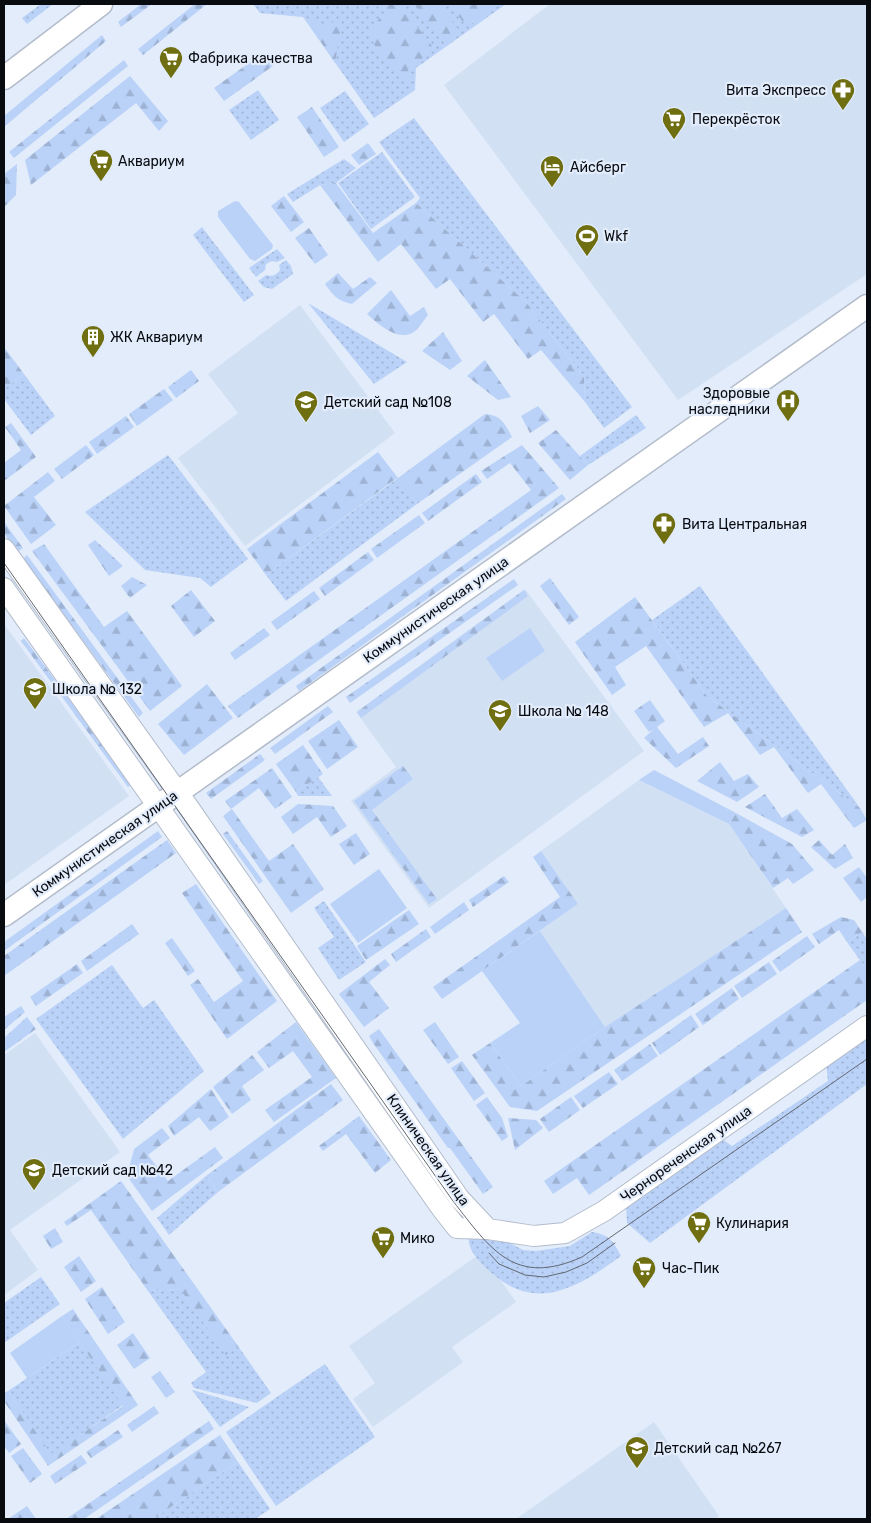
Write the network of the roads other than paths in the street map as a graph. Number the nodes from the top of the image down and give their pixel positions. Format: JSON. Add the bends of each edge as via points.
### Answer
{"nodes":[{"id":1,"x":101,"y":4,"type":"edge"},
{"id":2,"x":4,"y":78,"type":"edge"},
{"id":3,"x":867,"y":306,"type":"edge"},
{"id":4,"x":4,"y":550,"type":"edge"},
{"id":5,"x":4,"y":588,"type":"edge"},
{"id":6,"x":177,"y":793,"type":"junction"},
{"id":7,"x":158,"y":806,"type":"junction"},
{"id":8,"x":4,"y":915,"type":"edge"},
{"id":9,"x":867,"y":1026,"type":"edge"},
{"id":10,"x":488,"y":1229,"type":"junction"}],
"edges":[{"from":1,"to":2,"type":"main road"},
{"from":3,"to":6,"type":"main road","name":"Коммунистическая улица"},
{"from":4,"to":6,"type":"street","name":"Клиническая улица"},
{"from":5,"to":7,"type":"street","name":"Клиническая улица"},
{"from":6,"to":7,"type":"main road","name":"Коммунистическая улица"},
{"from":6,"to":10,"type":"street","name":"Клиническая улица","via":[[459,1198]]},
{"from":7,"to":8,"type":"main road","name":"Коммунистическая улица"},
{"from":7,"to":10,"type":"street","name":"Клиническая улица","via":[[442,1209],[457,1228]]},
{"from":9,"to":10,"type":"street","name":"Чернореченская улица","via":[[580,1226],[565,1234],[534,1236]]}]}
